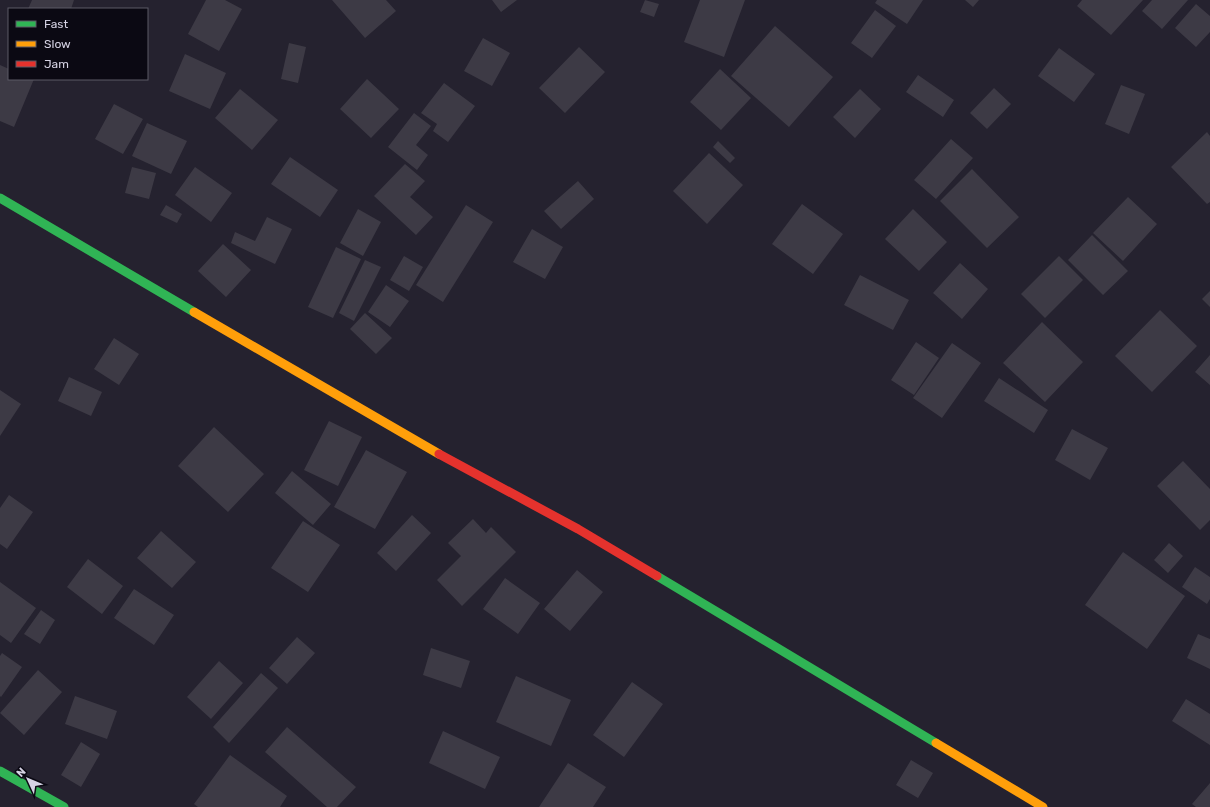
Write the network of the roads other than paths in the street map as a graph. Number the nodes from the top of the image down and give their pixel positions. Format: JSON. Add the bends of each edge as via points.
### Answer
{"nodes":[{"id":1,"x":0,"y":198,"type":"edge"},
{"id":2,"x":0,"y":772,"type":"edge"},
{"id":3,"x":64,"y":807,"type":"edge"},
{"id":4,"x":1043,"y":807,"type":"edge"}],
"edges":[{"from":1,"to":4,"type":"street","via":[[427,448],[578,529]]},
{"from":2,"to":3,"type":"street"}]}
